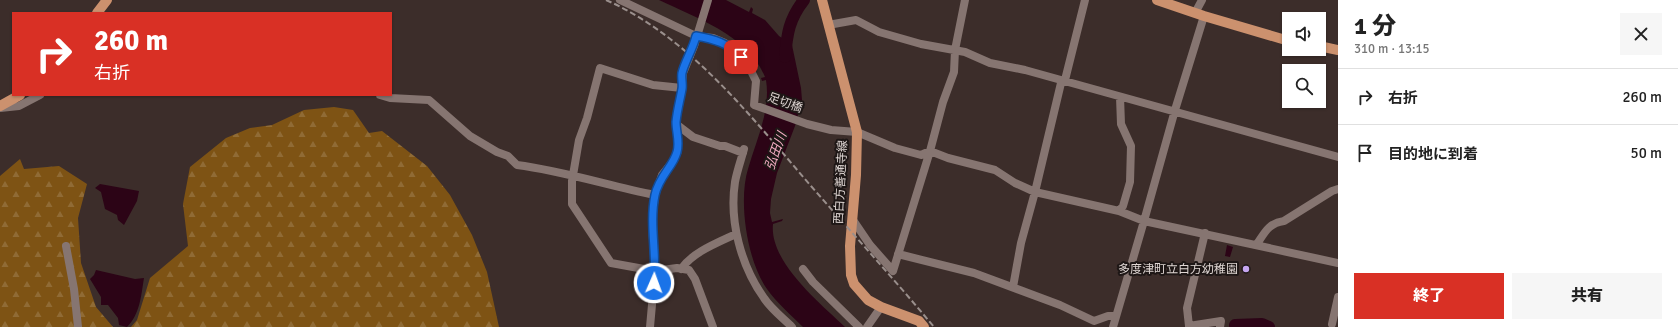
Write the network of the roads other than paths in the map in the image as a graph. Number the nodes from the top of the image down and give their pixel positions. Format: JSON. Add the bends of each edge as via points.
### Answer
{"nodes":[{"id":1,"x":108,"y":0,"type":"edge"},
{"id":2,"x":620,"y":0,"type":"edge"},
{"id":3,"x":708,"y":0,"type":"edge"},
{"id":4,"x":822,"y":0,"type":"edge"},
{"id":5,"x":964,"y":0,"type":"edge"},
{"id":6,"x":1085,"y":0,"type":"edge"},
{"id":7,"x":1157,"y":0,"type":"edge"},
{"id":8,"x":1202,"y":0,"type":"edge"},
{"id":9,"x":99,"y":12,"type":"edge"},
{"id":10,"x":1199,"y":15,"type":"junction"},
{"id":11,"x":828,"y":25,"type":"junction"},
{"id":12,"x":696,"y":36,"type":"junction"},
{"id":13,"x":1282,"y":40,"type":"edge"},
{"id":14,"x":1326,"y":47,"type":"edge"},
{"id":15,"x":1338,"y":50,"type":"edge"},
{"id":16,"x":955,"y":51,"type":"junction"},
{"id":17,"x":1065,"y":80,"type":"junction"},
{"id":18,"x":682,"y":88,"type":"junction"},
{"id":19,"x":18,"y":96,"type":"edge"},
{"id":20,"x":38,"y":96,"type":"edge"},
{"id":21,"x":383,"y":96,"type":"edge"},
{"id":22,"x":1120,"y":97,"type":"junction"},
{"id":23,"x":0,"y":107,"type":"edge"},
{"id":24,"x":1175,"y":110,"type":"junction"},
{"id":25,"x":676,"y":124,"type":"junction"},
{"id":26,"x":856,"y":132,"type":"junction"},
{"id":27,"x":930,"y":151,"type":"junction"},
{"id":28,"x":1338,"y":157,"type":"edge"},
{"id":29,"x":573,"y":175,"type":"junction"},
{"id":30,"x":1338,"y":189,"type":"edge"},
{"id":31,"x":1035,"y":192,"type":"junction"},
{"id":32,"x":655,"y":195,"type":"junction"},
{"id":33,"x":1119,"y":211,"type":"junction"},
{"id":34,"x":853,"y":220,"type":"junction"},
{"id":35,"x":1144,"y":221,"type":"junction"},
{"id":36,"x":736,"y":234,"type":"junction"},
{"id":37,"x":1205,"y":234,"type":"junction"},
{"id":38,"x":1257,"y":244,"type":"junction"},
{"id":39,"x":66,"y":246,"type":"dead end"},
{"id":40,"x":898,"y":254,"type":"junction"},
{"id":41,"x":1338,"y":263,"type":"edge"},
{"id":42,"x":681,"y":269,"type":"junction"},
{"id":43,"x":803,"y":269,"type":"dead end"},
{"id":44,"x":655,"y":271,"type":"junction"},
{"id":45,"x":1013,"y":287,"type":"junction"},
{"id":46,"x":1338,"y":297,"type":"edge"},
{"id":47,"x":881,"y":307,"type":"junction"},
{"id":48,"x":1336,"y":314,"type":"edge"},
{"id":49,"x":1116,"y":316,"type":"junction"},
{"id":50,"x":1332,"y":324,"type":"dead end"},
{"id":51,"x":78,"y":327,"type":"edge"},
{"id":52,"x":650,"y":327,"type":"edge"},
{"id":53,"x":713,"y":327,"type":"edge"},
{"id":54,"x":792,"y":327,"type":"edge"},
{"id":55,"x":859,"y":327,"type":"edge"},
{"id":56,"x":867,"y":327,"type":"edge"},
{"id":57,"x":924,"y":327,"type":"edge"},
{"id":58,"x":1113,"y":327,"type":"edge"},
{"id":59,"x":1220,"y":327,"type":"edge"}],
"edges":[{"from":1,"to":9,"type":"main road"},
{"from":2,"to":12,"type":"street"},
{"from":3,"to":12,"type":"street"},
{"from":4,"to":11,"type":"main road","name":"西白方善通寺線"},
{"from":5,"to":16,"type":"street"},
{"from":6,"to":17,"type":"street"},
{"from":7,"to":10,"type":"main road"},
{"from":8,"to":10,"type":"street"},
{"from":10,"to":13,"type":"main road"},
{"from":10,"to":24,"type":"street"},
{"from":11,"to":16,"type":"street","via":[[856,20],[879,32]]},
{"from":11,"to":26,"type":"main road","name":"西白方善通寺線"},
{"from":12,"to":18,"type":"street","via":[[682,73]]},
{"from":12,"to":26,"type":"street","name":"足切橋","via":[[713,38],[725,43],[747,63],[756,81],[754,105],[807,124],[831,130]]},
{"from":14,"to":15,"type":"main road"},
{"from":16,"to":17,"type":"street","via":[[965,52],[990,63]]},
{"from":16,"to":27,"type":"street","via":[[954,72],[942,102]]},
{"from":17,"to":22,"type":"street"},
{"from":17,"to":31,"type":"street","via":[[1061,83]]},
{"from":18,"to":25,"type":"street"},
{"from":18,"to":29,"type":"street","via":[[654,85],[600,68],[579,140]]},
{"from":19,"to":23,"type":"main road"},
{"from":20,"to":23,"type":"street","via":[[19,106]]},
{"from":21,"to":29,"type":"street","via":[[429,100],[470,136],[508,156],[517,165]]},
{"from":22,"to":24,"type":"street"},
{"from":22,"to":33,"type":"street","via":[[1120,124],[1131,146],[1130,182]]},
{"from":24,"to":28,"type":"street"},
{"from":24,"to":35,"type":"street"},
{"from":25,"to":32,"type":"street","via":[[678,151],[662,175]]},
{"from":25,"to":36,"type":"street","via":[[693,137],[743,151],[735,181],[733,202]]},
{"from":26,"to":27,"type":"street","name":"足切橋","via":[[895,148],[921,155]]},
{"from":26,"to":34,"type":"main road","name":"西白方善通寺線"},
{"from":27,"to":31,"type":"street","via":[[995,170]]},
{"from":27,"to":40,"type":"street"},
{"from":29,"to":32,"type":"street"},
{"from":29,"to":44,"type":"street","via":[[572,204],[611,263]]},
{"from":30,"to":38,"type":"street","via":[[1284,220],[1275,222]]},
{"from":31,"to":33,"type":"street"},
{"from":31,"to":45,"type":"street","via":[[1021,243]]},
{"from":32,"to":44,"type":"street","via":[[652,224]]},
{"from":33,"to":35,"type":"street"},
{"from":34,"to":40,"type":"street","via":[[870,245],[893,271]]},
{"from":34,"to":47,"type":"main road","name":"西白方善通寺線","via":[[851,275],[854,284],[868,300]]},
{"from":35,"to":37,"type":"street"},
{"from":35,"to":49,"type":"street"},
{"from":36,"to":42,"type":"street","via":[[692,258]]},
{"from":36,"to":54,"type":"street","via":[[743,257],[764,299]]},
{"from":37,"to":38,"type":"street"},
{"from":37,"to":59,"type":"street","via":[[1187,308],[1187,320],[1189,326],[1221,321]]},
{"from":38,"to":41,"type":"street"},
{"from":39,"to":51,"type":"street"},
{"from":40,"to":45,"type":"street","via":[[974,273]]},
{"from":42,"to":44,"type":"street"},
{"from":42,"to":53,"type":"street","via":[[689,270],[695,279]]},
{"from":43,"to":55,"type":"street"},
{"from":44,"to":52,"type":"street"},
{"from":45,"to":49,"type":"street","via":[[1094,321]]},
{"from":46,"to":48,"type":"street"},
{"from":47,"to":56,"type":"street"},
{"from":47,"to":57,"type":"main road","name":"西白方善通寺線","via":[[919,321]]},
{"from":48,"to":50,"type":"street"},
{"from":49,"to":58,"type":"street"}]}
